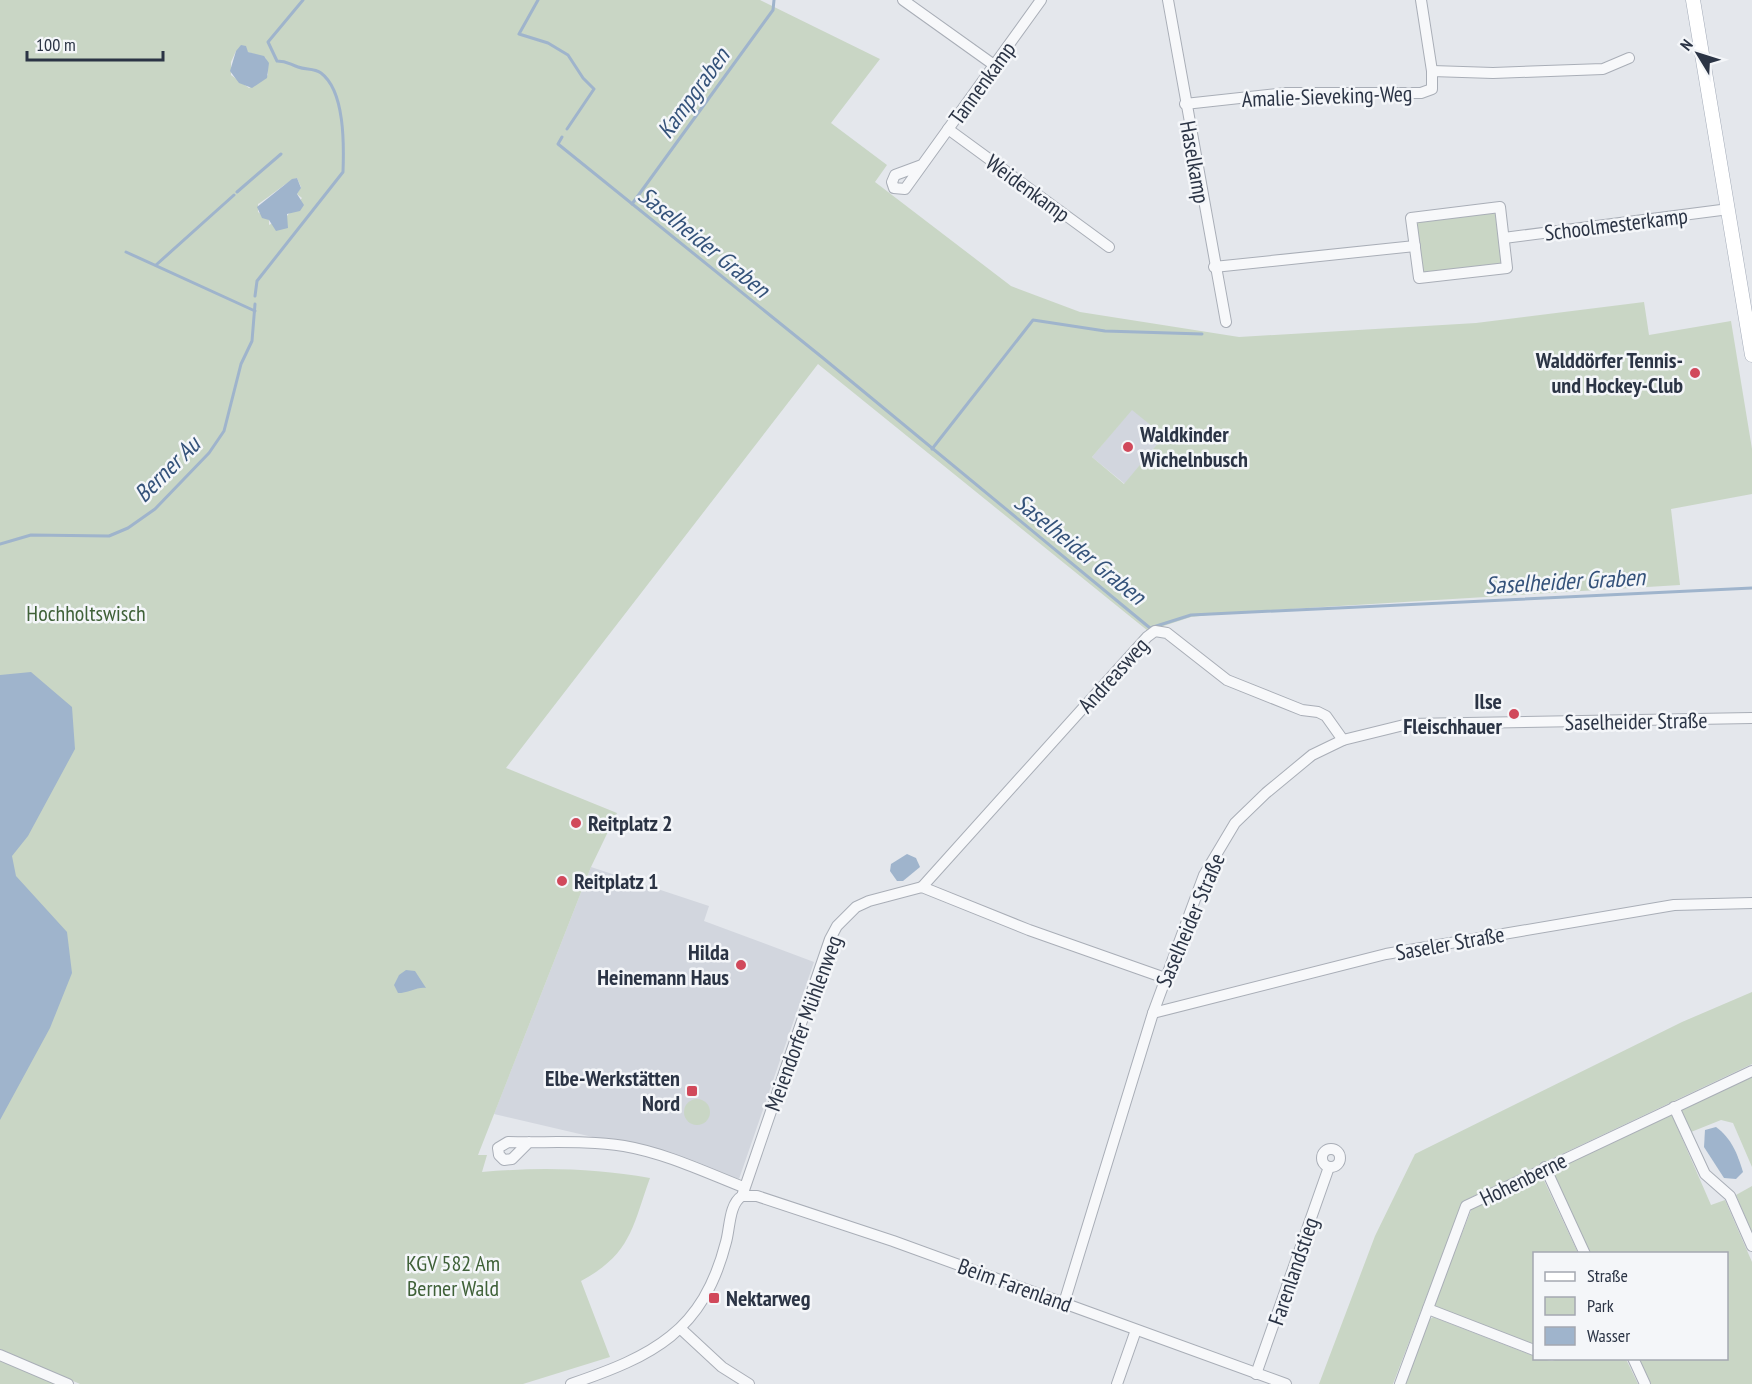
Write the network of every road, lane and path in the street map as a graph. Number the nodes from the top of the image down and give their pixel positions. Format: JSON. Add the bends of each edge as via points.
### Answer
{"nodes":[{"id":1,"x":903,"y":0,"type":"edge"},
{"id":2,"x":1041,"y":0,"type":"edge"},
{"id":3,"x":1168,"y":0,"type":"edge"},
{"id":4,"x":1421,"y":0,"type":"edge"},
{"id":5,"x":1694,"y":0,"type":"edge"},
{"id":6,"x":1629,"y":58,"type":"dead end"},
{"id":7,"x":994,"y":65,"type":"junction"},
{"id":8,"x":1432,"y":71,"type":"junction"},
{"id":9,"x":1185,"y":104,"type":"junction"},
{"id":10,"x":948,"y":129,"type":"junction"},
{"id":11,"x":922,"y":165,"type":"dead end"},
{"id":12,"x":1729,"y":209,"type":"junction"},
{"id":13,"x":1504,"y":238,"type":"junction"},
{"id":14,"x":1415,"y":246,"type":"junction"},
{"id":15,"x":1109,"y":247,"type":"dead end"},
{"id":16,"x":1214,"y":267,"type":"junction"},
{"id":17,"x":1226,"y":322,"type":"dead end"},
{"id":18,"x":1752,"y":355,"type":"edge"},
{"id":19,"x":1752,"y":718,"type":"edge"},
{"id":20,"x":1343,"y":740,"type":"junction"},
{"id":21,"x":922,"y":887,"type":"junction"},
{"id":22,"x":1752,"y":903,"type":"edge"},
{"id":23,"x":1164,"y":978,"type":"junction"},
{"id":24,"x":1153,"y":1013,"type":"junction"},
{"id":25,"x":1752,"y":1071,"type":"edge"},
{"id":26,"x":1674,"y":1107,"type":"junction"},
{"id":27,"x":529,"y":1142,"type":"dead end"},
{"id":28,"x":1329,"y":1167,"type":"dead end"},
{"id":29,"x":1545,"y":1167,"type":"junction"},
{"id":30,"x":743,"y":1191,"type":"junction"},
{"id":31,"x":1752,"y":1246,"type":"edge"},
{"id":32,"x":1584,"y":1252,"type":"edge"},
{"id":33,"x":1064,"y":1303,"type":"junction"},
{"id":34,"x":1428,"y":1309,"type":"junction"},
{"id":35,"x":681,"y":1329,"type":"junction"},
{"id":36,"x":1136,"y":1330,"type":"junction"},
{"id":37,"x":1533,"y":1350,"type":"edge"},
{"id":38,"x":0,"y":1355,"type":"edge"},
{"id":39,"x":1633,"y":1360,"type":"edge"},
{"id":40,"x":1256,"y":1374,"type":"junction"},
{"id":41,"x":68,"y":1384,"type":"edge"},
{"id":42,"x":571,"y":1384,"type":"edge"},
{"id":43,"x":749,"y":1384,"type":"edge"},
{"id":44,"x":1117,"y":1384,"type":"edge"},
{"id":45,"x":1286,"y":1384,"type":"edge"},
{"id":46,"x":1400,"y":1384,"type":"edge"},
{"id":47,"x":1645,"y":1384,"type":"edge"}],
"edges":[{"from":1,"to":7,"type":"street"},
{"from":2,"to":7,"type":"street","name":"Tannenkamp"},
{"from":3,"to":9,"type":"street","name":"Haselkamp"},
{"from":4,"to":8,"type":"street"},
{"from":5,"to":12,"type":"main road"},
{"from":6,"to":8,"type":"street","name":"Amalie-Sieveking-Weg","via":[[1603,69]]},
{"from":7,"to":10,"type":"street","name":"Tannenkamp"},
{"from":8,"to":9,"type":"street","name":"Amalie-Sieveking-Weg","via":[[1432,88],[1421,93],[1286,93]]},
{"from":9,"to":16,"type":"street","name":"Haselkamp"},
{"from":10,"to":11,"type":"street","name":"Tannenkamp"},
{"from":10,"to":15,"type":"street","name":"Weidenkamp"},
{"from":12,"to":13,"type":"street","name":"Schoolmesterkamp"},
{"from":12,"to":18,"type":"main road"},
{"from":13,"to":14,"type":"street","via":[[1500,207],[1412,218]]},
{"from":13,"to":14,"type":"street","via":[[1507,268],[1419,278]]},
{"from":14,"to":16,"type":"street"},
{"from":16,"to":17,"type":"street","name":"Haselkamp"},
{"from":19,"to":20,"type":"street","name":"Saselheider Straße","via":[[1408,724]]},
{"from":20,"to":21,"type":"street","name":"Andreasweg","via":[[1326,716],[1227,680],[1167,633],[1155,631]]},
{"from":20,"to":23,"type":"street","name":"Saselheider Straße","via":[[1312,755],[1235,824],[1204,875]]},
{"from":21,"to":23,"type":"street"},
{"from":21,"to":30,"type":"street","name":"Meiendorfer Mühlenweg","via":[[869,901],[837,926]]},
{"from":22,"to":24,"type":"street","name":"Saseler Straße","via":[[1674,905],[1386,954]]},
{"from":23,"to":24,"type":"street","name":"Saselheider Straße"},
{"from":24,"to":33,"type":"street","name":"Saselheider Straße"},
{"from":25,"to":26,"type":"street","name":"Hohenberne"},
{"from":26,"to":29,"type":"street","name":"Hohenberne"},
{"from":26,"to":31,"type":"street","via":[[1705,1174],[1730,1196]]},
{"from":27,"to":30,"type":"street","name":"Beim Farenland","via":[[602,1143],[633,1148],[697,1168]]},
{"from":28,"to":40,"type":"street","name":"Farenlandstieg"},
{"from":29,"to":32,"type":"street"},
{"from":29,"to":34,"type":"street","name":"Hohenberne","via":[[1466,1206]]},
{"from":30,"to":33,"type":"street","name":"Beim Farenland"},
{"from":30,"to":35,"type":"street","name":"Meiendorfer Mühlenweg","via":[[733,1208],[710,1288]]},
{"from":33,"to":36,"type":"street","name":"Beim Farenland"},
{"from":34,"to":37,"type":"street"},
{"from":34,"to":46,"type":"street","name":"Hohenberne"},
{"from":35,"to":42,"type":"street","name":"Meiendorfer Mühlenweg","via":[[638,1358]]},
{"from":35,"to":43,"type":"street","via":[[722,1367]]},
{"from":36,"to":40,"type":"street","name":"Beim Farenland"},
{"from":36,"to":44,"type":"street"},
{"from":38,"to":41,"type":"street"},
{"from":39,"to":47,"type":"street"},
{"from":40,"to":45,"type":"street","name":"Beim Farenland"}]}
